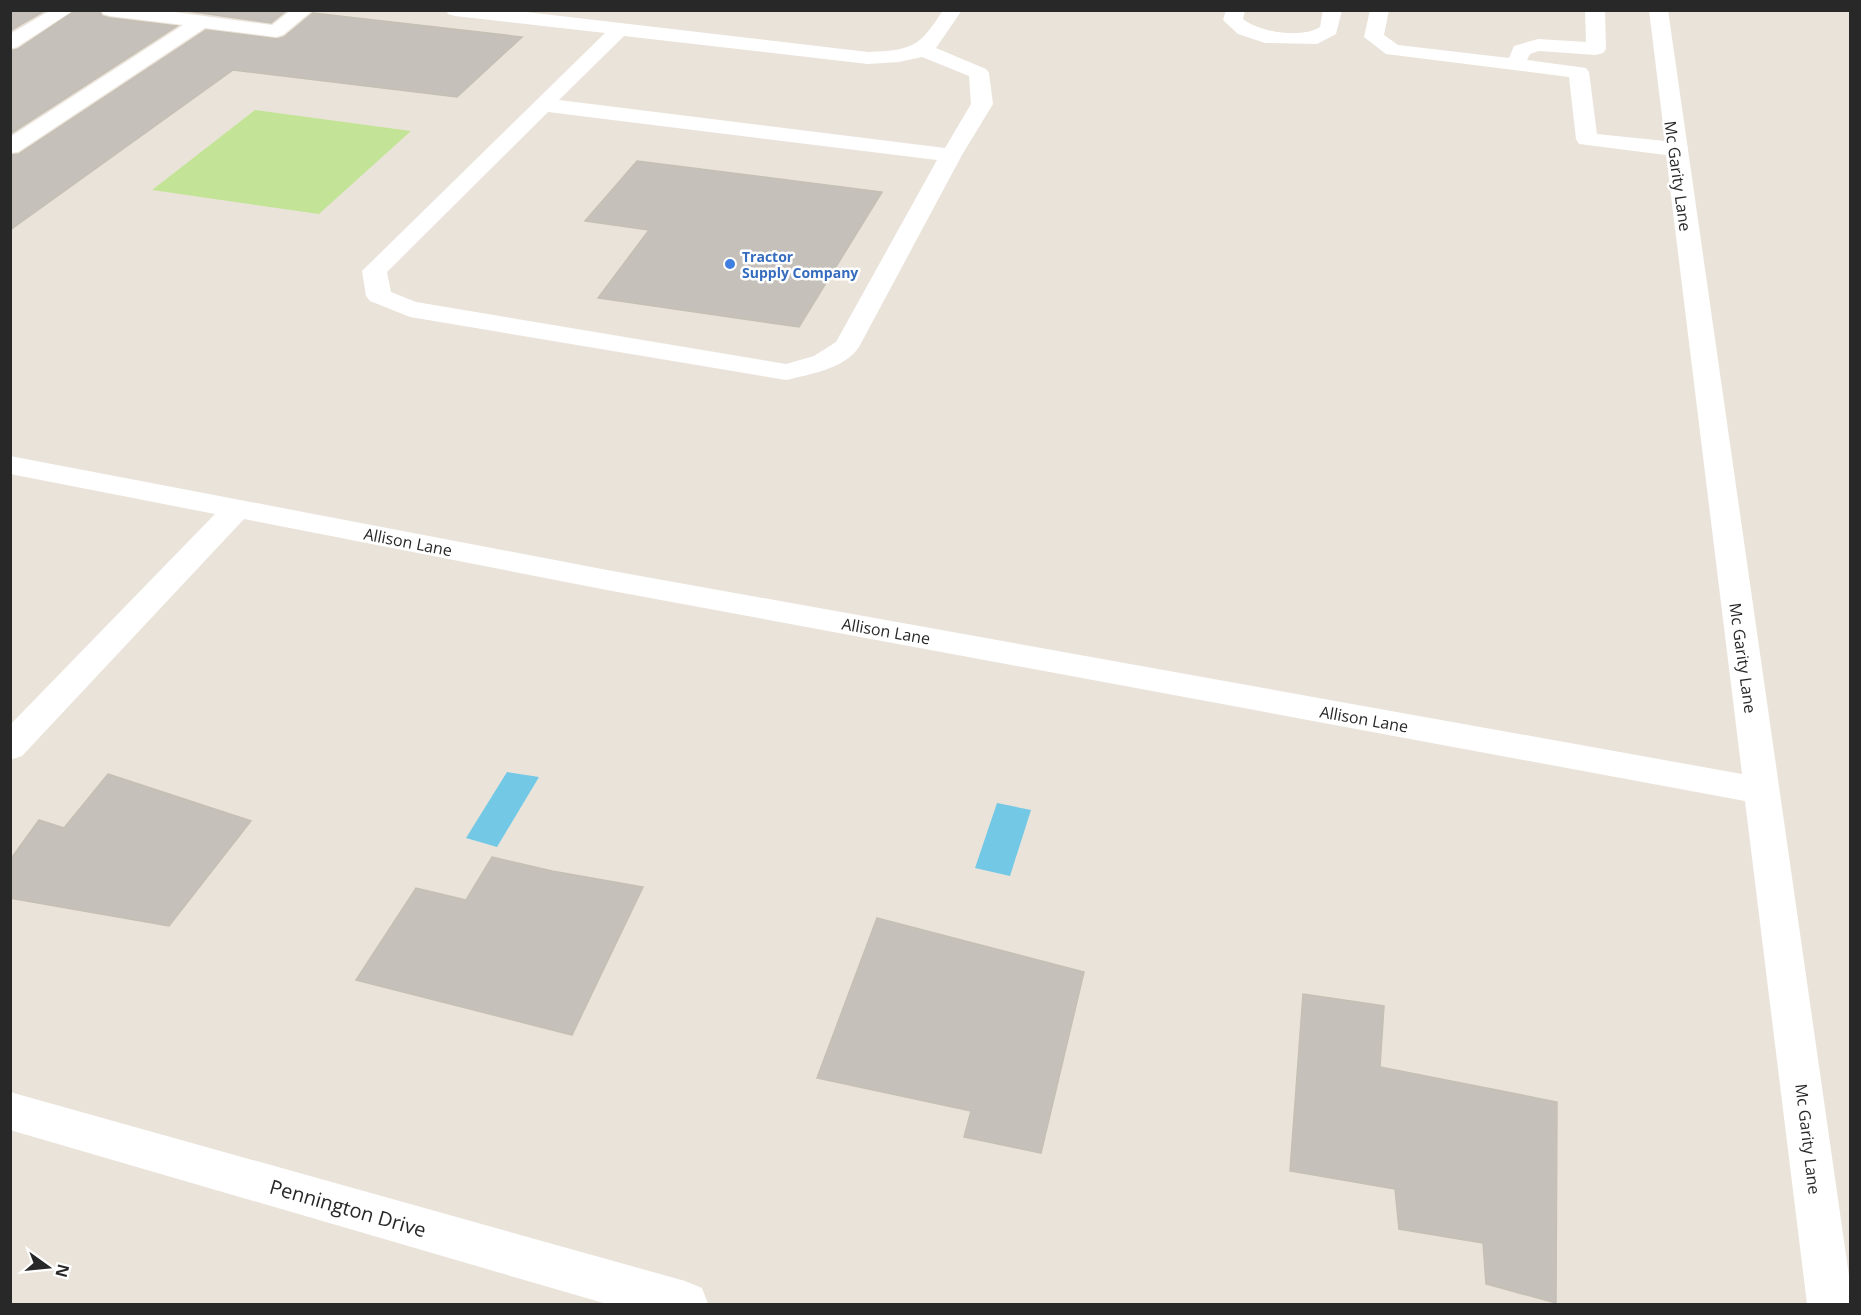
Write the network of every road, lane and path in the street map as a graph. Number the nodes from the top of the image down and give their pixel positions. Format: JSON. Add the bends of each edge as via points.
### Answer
{"nodes":[{"id":1,"x":65,"y":10,"type":"edge"},
{"id":2,"x":110,"y":10,"type":"edge"},
{"id":3,"x":304,"y":10,"type":"edge"},
{"id":4,"x":455,"y":10,"type":"edge"},
{"id":5,"x":953,"y":10,"type":"edge"},
{"id":6,"x":1333,"y":10,"type":"edge"},
{"id":7,"x":1380,"y":10,"type":"edge"},
{"id":8,"x":1595,"y":10,"type":"edge"},
{"id":9,"x":1658,"y":10,"type":"edge"},
{"id":10,"x":1235,"y":15,"type":"edge"},
{"id":11,"x":201,"y":22,"type":"junction"},
{"id":12,"x":620,"y":29,"type":"junction"},
{"id":13,"x":10,"y":44,"type":"edge"},
{"id":14,"x":921,"y":49,"type":"junction"},
{"id":15,"x":1518,"y":64,"type":"junction"},
{"id":16,"x":545,"y":105,"type":"junction"},
{"id":17,"x":10,"y":147,"type":"edge"},
{"id":18,"x":1675,"y":149,"type":"junction"},
{"id":19,"x":951,"y":155,"type":"junction"},
{"id":20,"x":10,"y":465,"type":"edge"},
{"id":21,"x":237,"y":509,"type":"junction"},
{"id":22,"x":10,"y":747,"type":"edge"},
{"id":23,"x":1763,"y":791,"type":"junction"},
{"id":24,"x":10,"y":1111,"type":"edge"},
{"id":25,"x":685,"y":1305,"type":"edge"},
{"id":26,"x":1830,"y":1305,"type":"edge"}],
"edges":[{"from":1,"to":13,"type":"street"},
{"from":2,"to":11,"type":"street"},
{"from":3,"to":11,"type":"street","via":[[276,31]]},
{"from":4,"to":12,"type":"street"},
{"from":5,"to":14,"type":"street","via":[[932,43]]},
{"from":6,"to":10,"type":"street","via":[[1329,30],[1317,38],[1266,37],[1245,30]]},
{"from":7,"to":15,"type":"street","via":[[1374,37],[1393,50]]},
{"from":8,"to":15,"type":"street","via":[[1596,50],[1538,45],[1521,50]]},
{"from":9,"to":18,"type":"street","name":"Mc Garity Lane"},
{"from":11,"to":17,"type":"street"},
{"from":12,"to":14,"type":"street","via":[[868,58],[909,57]]},
{"from":12,"to":16,"type":"street"},
{"from":14,"to":19,"type":"street","via":[[980,73],[982,104]]},
{"from":15,"to":18,"type":"street","via":[[1579,72],[1587,139]]},
{"from":16,"to":19,"type":"street"},
{"from":16,"to":19,"type":"street","via":[[374,271],[379,296],[410,309],[786,372],[823,362],[846,347]]},
{"from":18,"to":23,"type":"street","name":"Mc Garity Lane"},
{"from":20,"to":21,"type":"street","name":"Allison Lane"},
{"from":21,"to":22,"type":"street"},
{"from":21,"to":23,"type":"street","name":"Allison Lane"},
{"from":23,"to":26,"type":"street","name":"Mc Garity Lane"},
{"from":24,"to":25,"type":"street","name":"Pennington Drive"}]}
